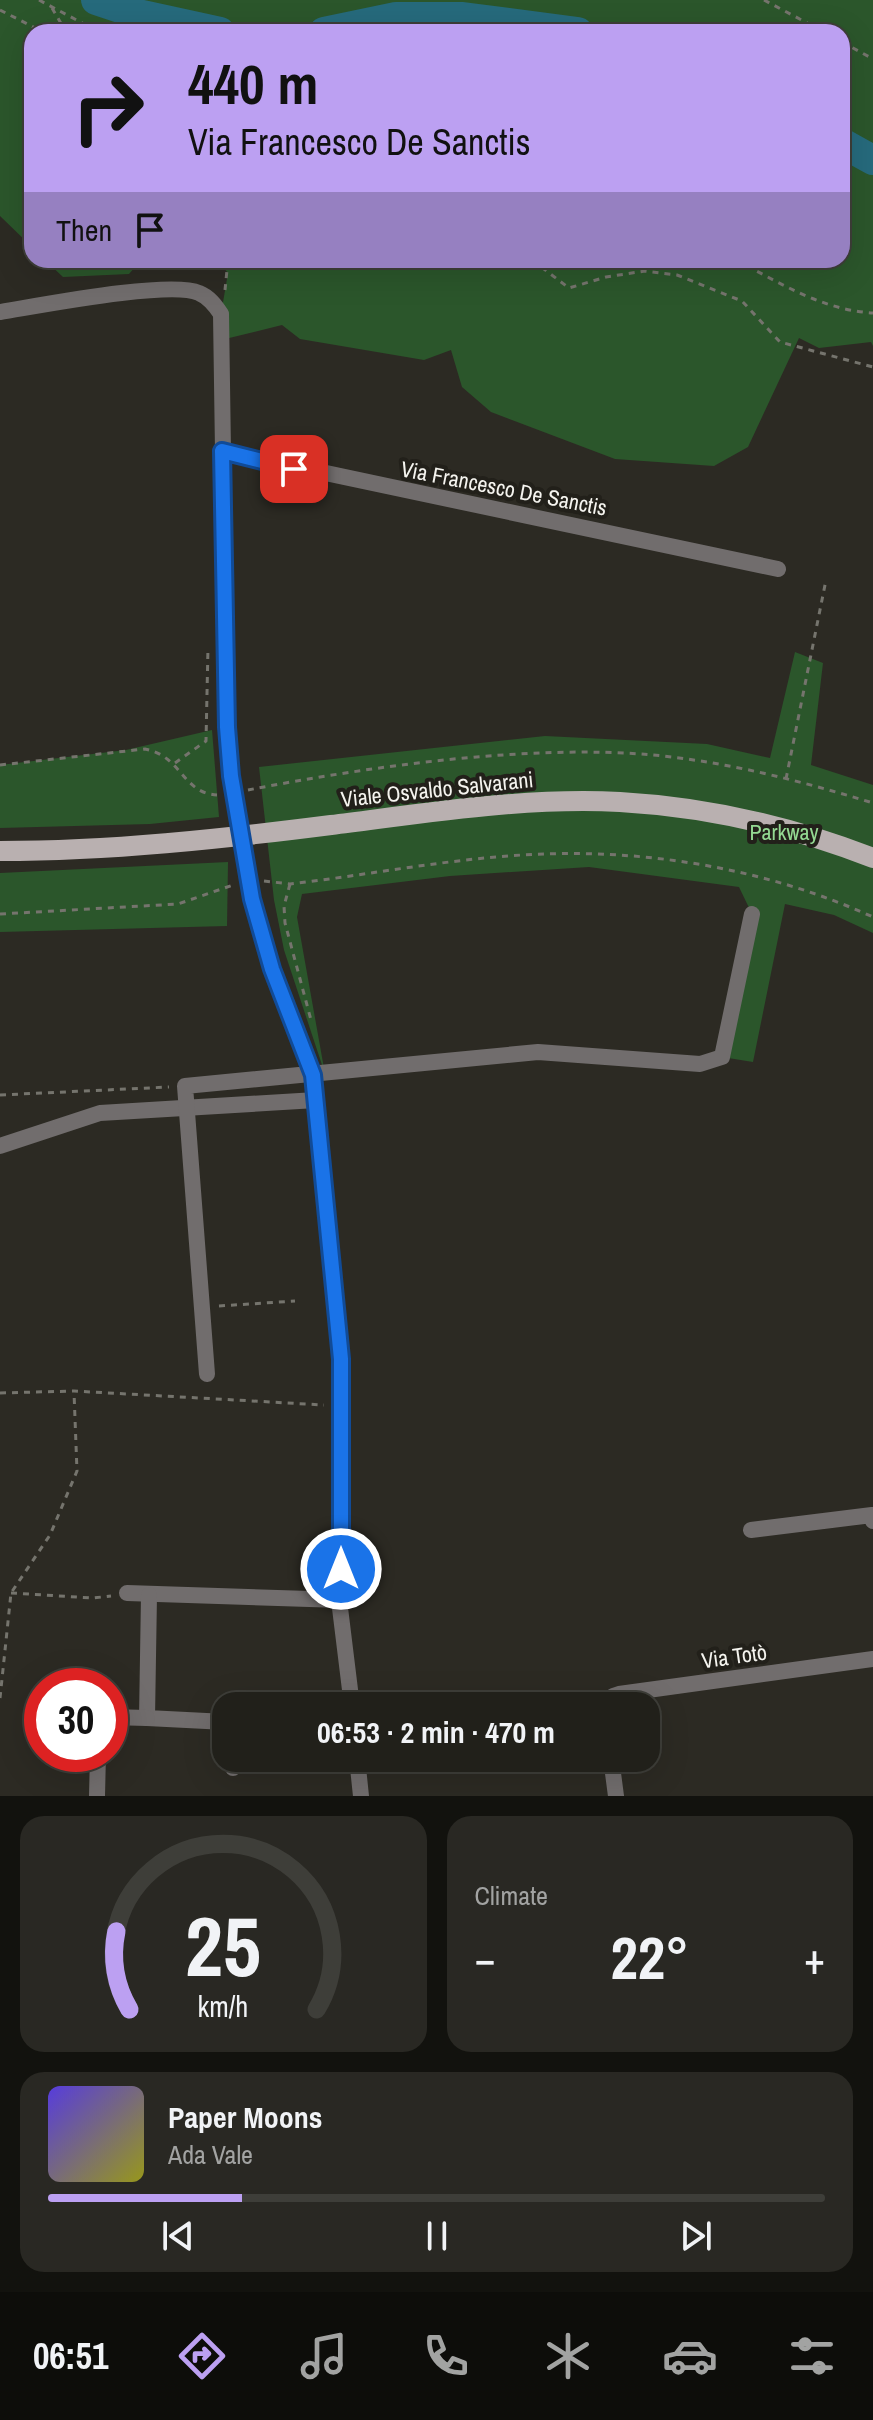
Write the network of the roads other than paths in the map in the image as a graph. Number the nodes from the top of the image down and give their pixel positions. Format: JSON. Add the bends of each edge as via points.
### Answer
{"nodes":[{"id":1,"x":0,"y":312,"type":"edge"},
{"id":2,"x":222,"y":451,"type":"junction"},
{"id":3,"x":778,"y":569,"type":"dead end"},
{"id":4,"x":0,"y":851,"type":"edge"},
{"id":5,"x":873,"y":858,"type":"edge"},
{"id":6,"x":752,"y":914,"type":"dead end"},
{"id":7,"x":313,"y":1075,"type":"junction"},
{"id":8,"x":316,"y":1100,"type":"junction"},
{"id":9,"x":187,"y":1109,"type":"junction"},
{"id":10,"x":0,"y":1146,"type":"edge"},
{"id":11,"x":207,"y":1374,"type":"dead end"},
{"id":12,"x":873,"y":1521,"type":"edge"},
{"id":13,"x":751,"y":1530,"type":"dead end"},
{"id":14,"x":127,"y":1593,"type":"road end"},
{"id":15,"x":149,"y":1595,"type":"junction"},
{"id":16,"x":341,"y":1600,"type":"junction"},
{"id":17,"x":873,"y":1659,"type":"edge"},
{"id":18,"x":351,"y":1692,"type":"edge"},
{"id":19,"x":634,"y":1692,"type":"edge"},
{"id":20,"x":128,"y":1717,"type":"edge"},
{"id":21,"x":147,"y":1718,"type":"junction"},
{"id":22,"x":212,"y":1721,"type":"edge"},
{"id":23,"x":98,"y":1772,"type":"edge"},
{"id":24,"x":358,"y":1772,"type":"edge"},
{"id":25,"x":613,"y":1772,"type":"edge"},
{"id":26,"x":97,"y":1796,"type":"edge"},
{"id":27,"x":361,"y":1796,"type":"edge"},
{"id":28,"x":616,"y":1796,"type":"edge"}],
"edges":[{"from":1,"to":2,"type":"street","via":[[178,289],[213,302],[221,314]]},
{"from":2,"to":3,"type":"street","name":"Via Francesco De Sanctis"},
{"from":2,"to":7,"type":"street","bridge":true,"via":[[232,784],[249,891]]},
{"from":4,"to":5,"type":"main road","name":"Viale Osvaldo Salvarani","via":[[214,840],[465,808],[569,801],[660,805],[751,819]]},
{"from":6,"to":7,"type":"street","via":[[722,1057],[700,1064],[538,1052]]},
{"from":7,"to":8,"type":"street"},
{"from":7,"to":9,"type":"street","via":[[185,1086]]},
{"from":8,"to":9,"type":"street"},
{"from":8,"to":16,"type":"street","via":[[341,1359]]},
{"from":9,"to":10,"type":"street","via":[[100,1113]]},
{"from":9,"to":11,"type":"street"},
{"from":12,"to":13,"type":"street","via":[[872,1515]]},
{"from":14,"to":15,"type":"street"},
{"from":15,"to":16,"type":"street"},
{"from":15,"to":21,"type":"street"},
{"from":16,"to":18,"type":"street"},
{"from":17,"to":19,"type":"street","name":"Via Totò"},
{"from":20,"to":21,"type":"street"},
{"from":21,"to":22,"type":"street"},
{"from":23,"to":26,"type":"street"},
{"from":24,"to":27,"type":"street"},
{"from":25,"to":28,"type":"street"}]}
